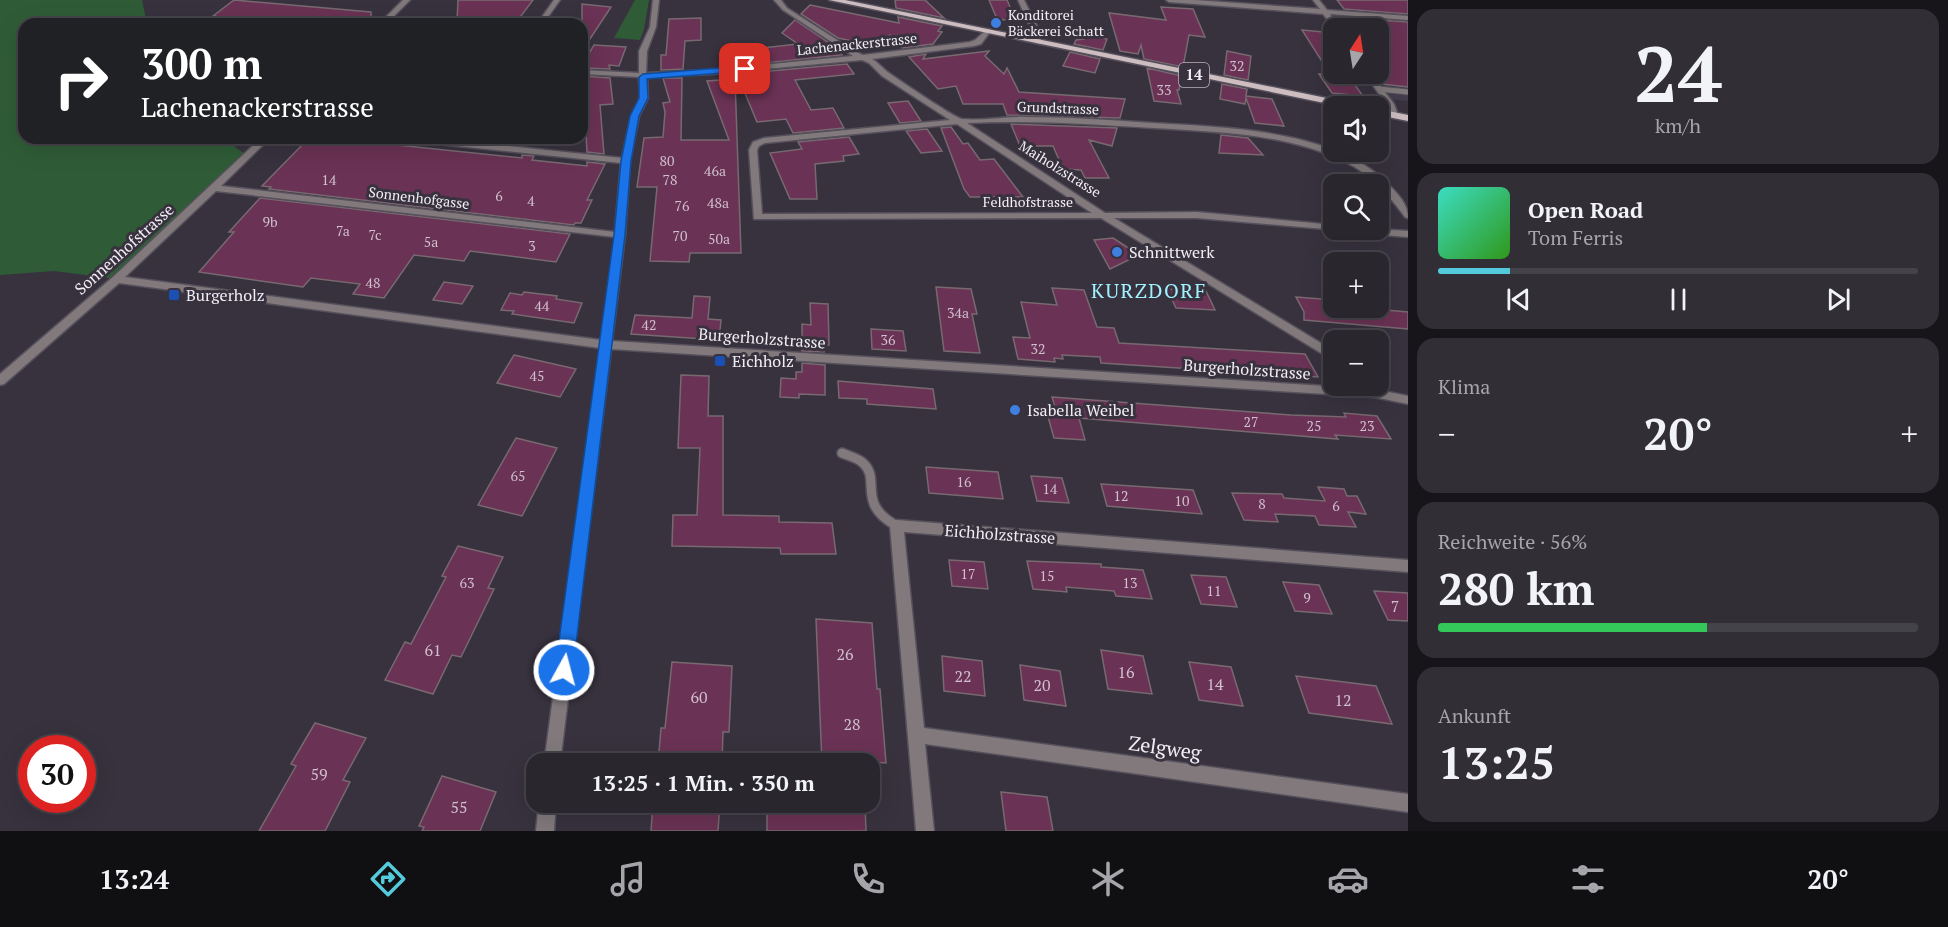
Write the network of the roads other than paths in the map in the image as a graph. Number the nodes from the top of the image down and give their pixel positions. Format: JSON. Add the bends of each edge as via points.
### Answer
{"nodes":[{"id":1,"x":407,"y":0,"type":"edge"},
{"id":2,"x":557,"y":0,"type":"edge"},
{"id":3,"x":656,"y":0,"type":"edge"},
{"id":4,"x":777,"y":0,"type":"edge"},
{"id":5,"x":833,"y":0,"type":"edge"},
{"id":6,"x":1021,"y":0,"type":"edge"},
{"id":7,"x":1169,"y":0,"type":"edge"},
{"id":8,"x":1316,"y":0,"type":"edge"},
{"id":9,"x":1324,"y":11,"type":"junction"},
{"id":10,"x":388,"y":18,"type":"edge"},
{"id":11,"x":544,"y":18,"type":"edge"},
{"id":12,"x":1329,"y":18,"type":"edge"},
{"id":13,"x":1408,"y":18,"type":"edge"},
{"id":14,"x":986,"y":32,"type":"junction"},
{"id":15,"x":1037,"y":42,"type":"junction"},
{"id":16,"x":860,"y":58,"type":"junction"},
{"id":17,"x":588,"y":72,"type":"edge"},
{"id":18,"x":643,"y":77,"type":"junction"},
{"id":19,"x":1375,"y":84,"type":"edge"},
{"id":20,"x":1379,"y":89,"type":"junction"},
{"id":21,"x":1408,"y":92,"type":"edge"},
{"id":22,"x":1323,"y":100,"type":"edge"},
{"id":23,"x":1389,"y":114,"type":"edge"},
{"id":24,"x":1394,"y":115,"type":"junction"},
{"id":25,"x":1408,"y":118,"type":"edge"},
{"id":26,"x":958,"y":122,"type":"junction"},
{"id":27,"x":260,"y":144,"type":"edge"},
{"id":28,"x":466,"y":144,"type":"edge"},
{"id":29,"x":1323,"y":151,"type":"edge"},
{"id":30,"x":626,"y":161,"type":"junction"},
{"id":31,"x":1348,"y":162,"type":"edge"},
{"id":32,"x":214,"y":188,"type":"junction"},
{"id":33,"x":1408,"y":215,"type":"edge"},
{"id":34,"x":1104,"y":216,"type":"junction"},
{"id":35,"x":757,"y":217,"type":"joint"},
{"id":36,"x":1323,"y":227,"type":"edge"},
{"id":37,"x":1389,"y":233,"type":"edge"},
{"id":38,"x":1408,"y":234,"type":"edge"},
{"id":39,"x":620,"y":235,"type":"junction"},
{"id":40,"x":117,"y":279,"type":"junction"},
{"id":41,"x":606,"y":345,"type":"junction"},
{"id":42,"x":1323,"y":350,"type":"edge"},
{"id":43,"x":0,"y":381,"type":"edge"},
{"id":44,"x":1389,"y":392,"type":"edge"},
{"id":45,"x":1408,"y":399,"type":"edge"},
{"id":46,"x":842,"y":453,"type":"dead end"},
{"id":47,"x":897,"y":526,"type":"junction"},
{"id":48,"x":1408,"y":566,"type":"edge"},
{"id":49,"x":916,"y":735,"type":"junction"},
{"id":50,"x":553,"y":753,"type":"edge"},
{"id":51,"x":1408,"y":803,"type":"edge"},
{"id":52,"x":547,"y":813,"type":"edge"},
{"id":53,"x":545,"y":831,"type":"edge"},
{"id":54,"x":926,"y":831,"type":"edge"}],
"edges":[{"from":1,"to":10,"type":"street"},
{"from":2,"to":11,"type":"street"},
{"from":3,"to":18,"type":"street","via":[[653,27],[643,51]]},
{"from":4,"to":16,"type":"street","name":"Maiholzstrasse"},
{"from":5,"to":14,"type":"main road","number":"14"},
{"from":6,"to":15,"type":"street","via":[[1038,36]]},
{"from":7,"to":9,"type":"street"},
{"from":8,"to":9,"type":"street"},
{"from":9,"to":12,"type":"street"},
{"from":9,"to":13,"type":"street"},
{"from":14,"to":15,"type":"main road","number":"14"},
{"from":14,"to":16,"type":"street","name":"Lachenackerstrasse","via":[[971,44]]},
{"from":15,"to":22,"type":"main road","number":"14"},
{"from":16,"to":18,"type":"street","name":"Lachenackerstrasse"},
{"from":16,"to":26,"type":"street","name":"Maiholzstrasse","via":[[872,62]]},
{"from":17,"to":18,"type":"street","name":"Lachenackerstrasse"},
{"from":18,"to":30,"type":"street","via":[[644,98],[635,116]]},
{"from":19,"to":20,"type":"street"},
{"from":20,"to":21,"type":"lane"},
{"from":20,"to":24,"type":"street"},
{"from":23,"to":24,"type":"main road"},
{"from":24,"to":25,"type":"main road"},
{"from":26,"to":29,"type":"street","name":"Grundstrasse","via":[[1017,119],[1207,128],[1287,139]]},
{"from":26,"to":34,"type":"street","name":"Maiholzstrasse"},
{"from":26,"to":35,"type":"street","name":"Grundstrasse","via":[[756,144],[753,150]]},
{"from":27,"to":32,"type":"street","name":"Sonnenhofstrasse"},
{"from":28,"to":30,"type":"street"},
{"from":30,"to":39,"type":"street"},
{"from":31,"to":33,"type":"street","name":"Grundstrasse","via":[[1387,187]]},
{"from":32,"to":39,"type":"street","name":"Sonnenhofgasse"},
{"from":32,"to":40,"type":"street","name":"Sonnenhofstrasse"},
{"from":34,"to":35,"type":"street","name":"Feldhofstrasse"},
{"from":34,"to":36,"type":"street","name":"Feldhofstrasse","via":[[1197,216]]},
{"from":34,"to":42,"type":"street","name":"Maiholzstrasse"},
{"from":37,"to":38,"type":"street"},
{"from":39,"to":41,"type":"street"},
{"from":40,"to":41,"type":"street","name":"Burgerholzstrasse"},
{"from":40,"to":43,"type":"street","name":"Sonnenhofstrasse"},
{"from":41,"to":45,"type":"street","name":"Burgerholzstrasse","via":[[1374,393]]},
{"from":41,"to":50,"type":"street"},
{"from":44,"to":45,"type":"street"},
{"from":46,"to":47,"type":"lane","via":[[861,460],[870,471],[874,507],[882,518]]},
{"from":47,"to":48,"type":"street","name":"Eichholzstrasse"},
{"from":47,"to":49,"type":"street"},
{"from":49,"to":51,"type":"street","name":"Zelgweg"},
{"from":49,"to":54,"type":"street"},
{"from":52,"to":53,"type":"street"}]}
